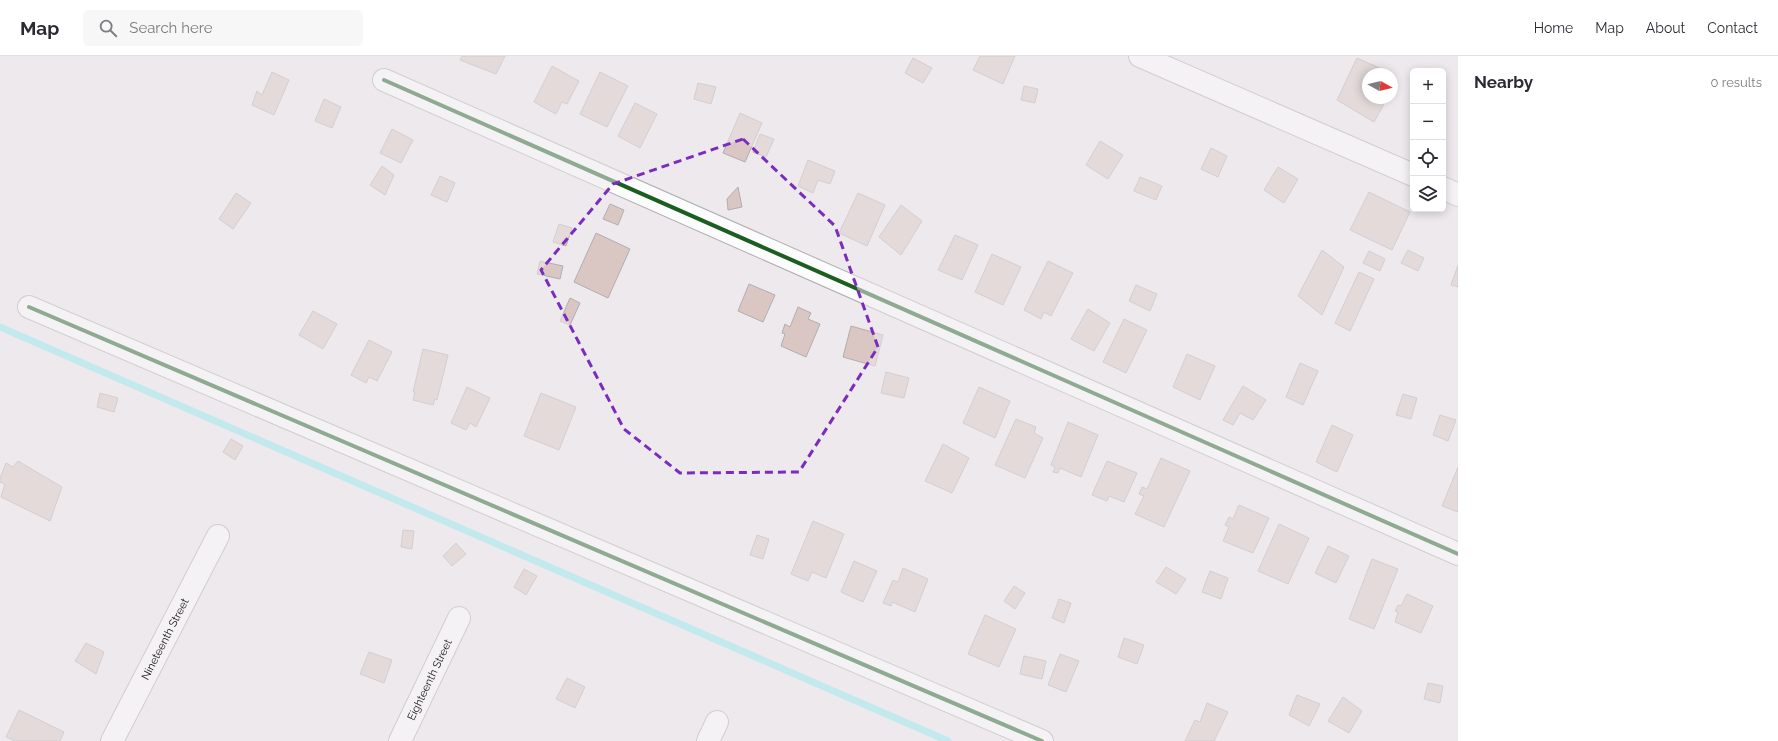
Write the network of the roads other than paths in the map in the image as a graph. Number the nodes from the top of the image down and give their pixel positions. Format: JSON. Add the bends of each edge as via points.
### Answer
{"nodes":[{"id":1,"x":1140,"y":56,"type":"edge"},
{"id":2,"x":384,"y":80,"type":"dead end"},
{"id":3,"x":1410,"y":174,"type":"edge"},
{"id":4,"x":1446,"y":189,"type":"edge"},
{"id":5,"x":1458,"y":195,"type":"edge"},
{"id":6,"x":29,"y":307,"type":"dead end"},
{"id":7,"x":218,"y":536,"type":"dead end"},
{"id":8,"x":1458,"y":554,"type":"edge"},
{"id":9,"x":459,"y":618,"type":"dead end"},
{"id":10,"x":112,"y":741,"type":"edge"},
{"id":11,"x":400,"y":741,"type":"edge"},
{"id":12,"x":1042,"y":741,"type":"edge"}],
"edges":[{"from":1,"to":3,"type":"street"},
{"from":2,"to":8,"type":"street"},
{"from":4,"to":5,"type":"street"},
{"from":6,"to":12,"type":"street"},
{"from":7,"to":10,"type":"street","name":"Nineteenth Street"},
{"from":9,"to":11,"type":"street","name":"Eighteenth Street"}]}
